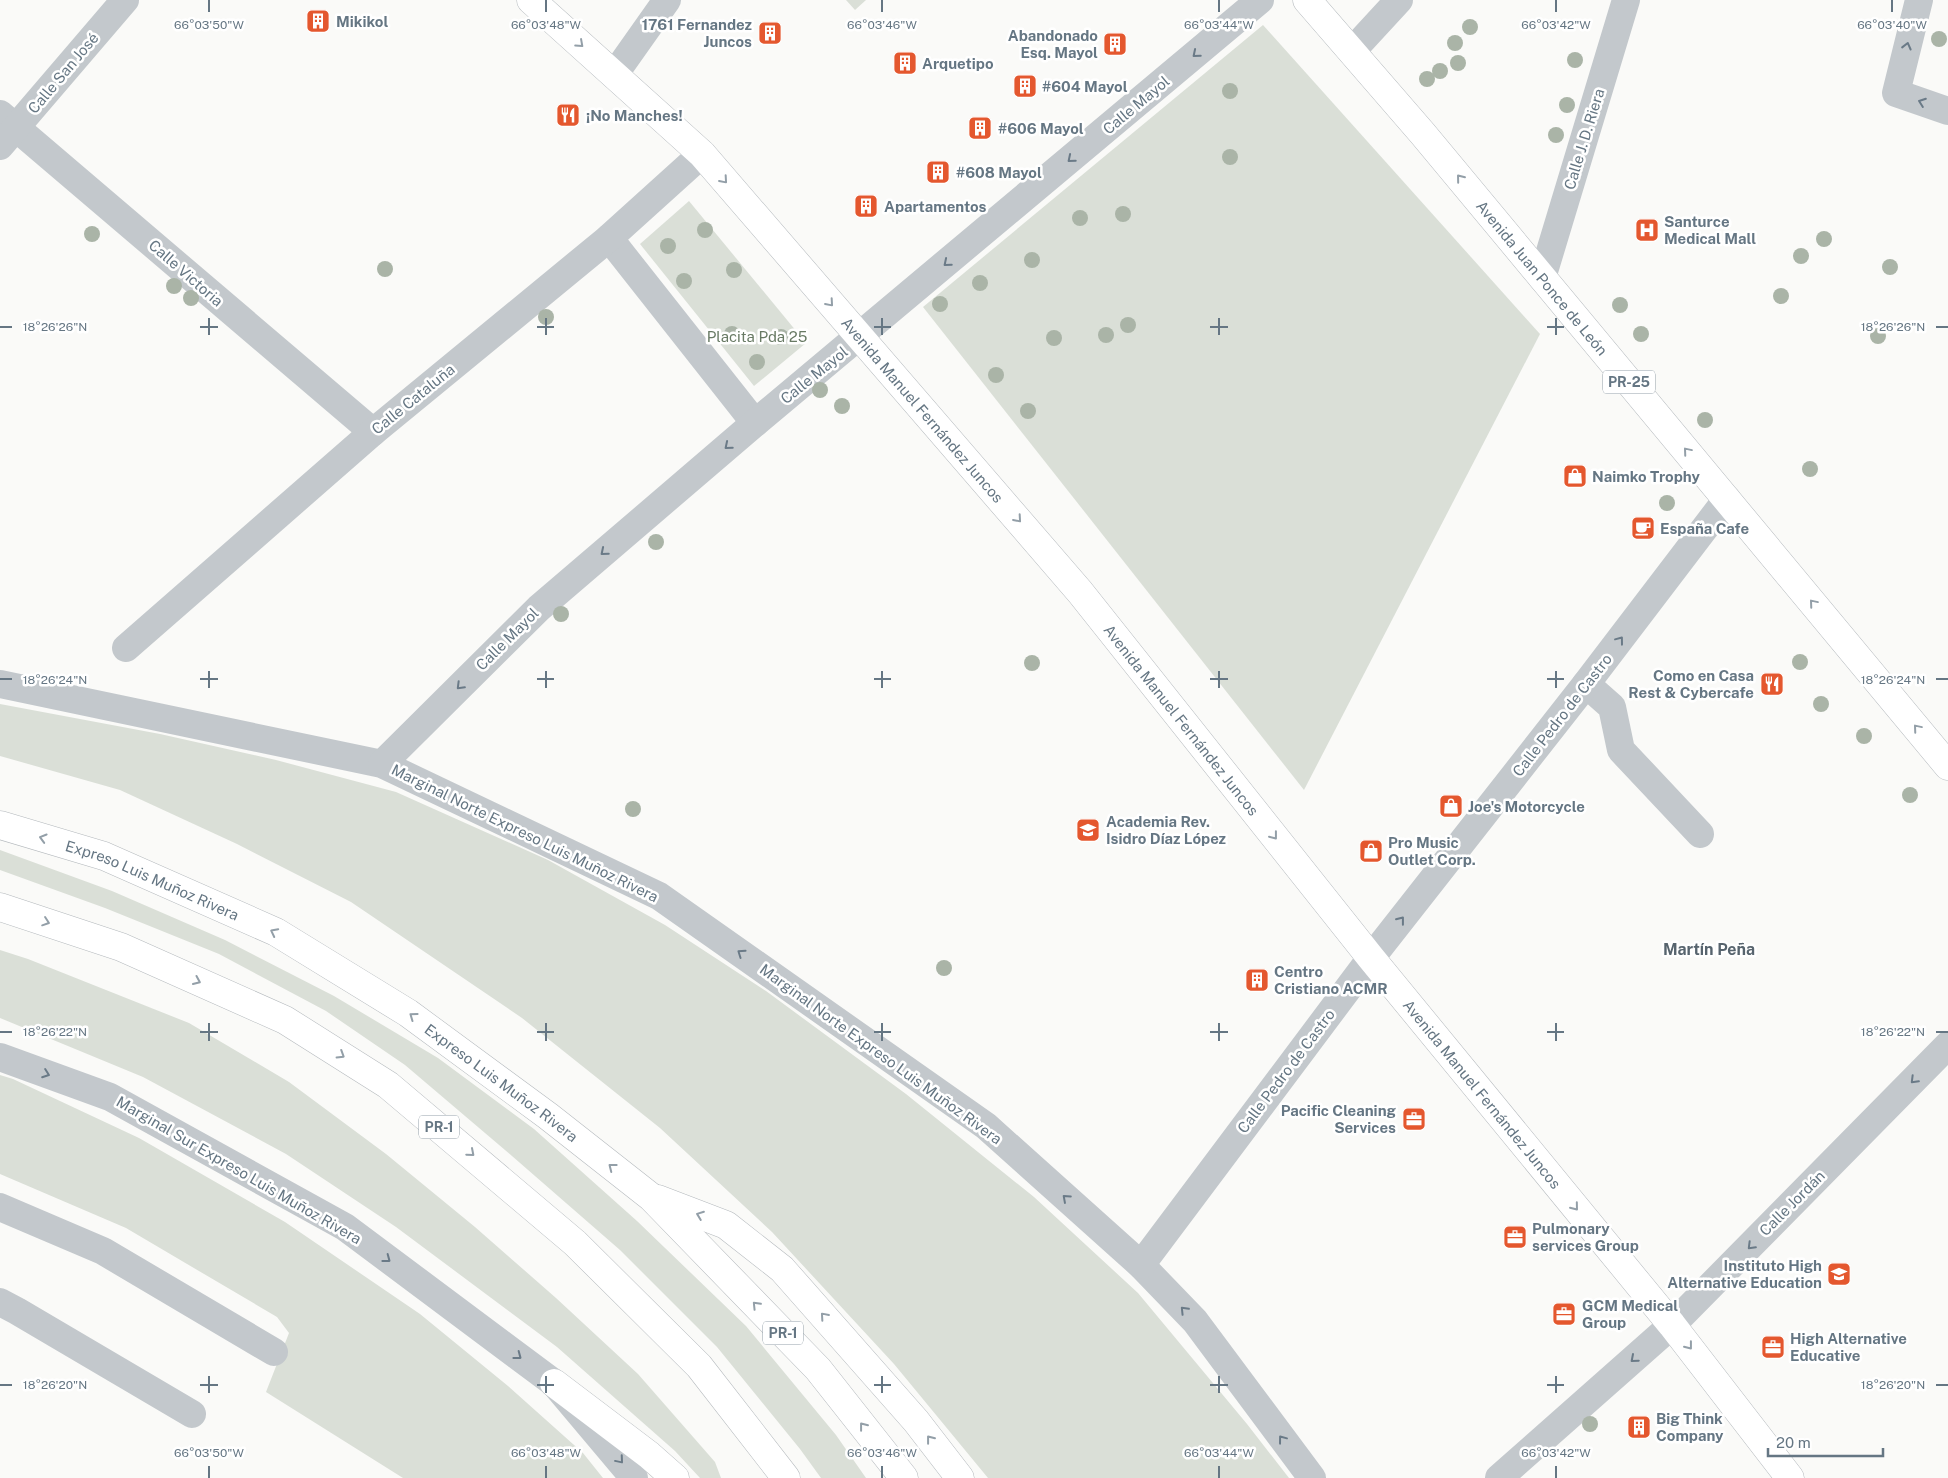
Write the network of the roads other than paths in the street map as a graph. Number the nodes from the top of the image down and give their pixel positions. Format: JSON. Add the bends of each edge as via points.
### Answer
{"nodes":[{"id":1,"x":125,"y":0,"type":"edge"},
{"id":2,"x":531,"y":0,"type":"edge"},
{"id":3,"x":667,"y":0,"type":"edge"},
{"id":4,"x":1260,"y":0,"type":"edge"},
{"id":5,"x":1307,"y":0,"type":"edge"},
{"id":6,"x":1400,"y":0,"type":"edge"},
{"id":7,"x":1626,"y":0,"type":"edge"},
{"id":8,"x":1918,"y":0,"type":"edge"},
{"id":9,"x":1352,"y":51,"type":"junction"},
{"id":10,"x":614,"y":75,"type":"junction"},
{"id":11,"x":1948,"y":111,"type":"edge"},
{"id":12,"x":6,"y":129,"type":"edge"},
{"id":13,"x":702,"y":154,"type":"junction"},
{"id":14,"x":610,"y":238,"type":"junction"},
{"id":15,"x":1542,"y":278,"type":"junction"},
{"id":16,"x":860,"y":337,"type":"junction"},
{"id":17,"x":756,"y":423,"type":"junction"},
{"id":18,"x":372,"y":432,"type":"junction"},
{"id":19,"x":1727,"y":499,"type":"junction"},
{"id":20,"x":126,"y":648,"type":"dead end"},
{"id":21,"x":0,"y":684,"type":"edge"},
{"id":22,"x":1586,"y":684,"type":"junction"},
{"id":23,"x":382,"y":764,"type":"junction"},
{"id":24,"x":1948,"y":766,"type":"edge"},
{"id":25,"x":0,"y":825,"type":"edge"},
{"id":26,"x":1700,"y":834,"type":"dead end"},
{"id":27,"x":0,"y":907,"type":"edge"},
{"id":28,"x":1370,"y":958,"type":"junction"},
{"id":29,"x":1948,"y":1045,"type":"edge"},
{"id":30,"x":0,"y":1057,"type":"edge"},
{"id":31,"x":651,"y":1197,"type":"junction"},
{"id":32,"x":0,"y":1207,"type":"edge"},
{"id":33,"x":1142,"y":1265,"type":"junction"},
{"id":34,"x":0,"y":1302,"type":"edge"},
{"id":35,"x":1672,"y":1325,"type":"junction"},
{"id":36,"x":274,"y":1352,"type":"dead end"},
{"id":37,"x":554,"y":1383,"type":"junction"},
{"id":38,"x":192,"y":1414,"type":"dead end"},
{"id":39,"x":634,"y":1478,"type":"edge"},
{"id":40,"x":675,"y":1478,"type":"edge"},
{"id":41,"x":786,"y":1478,"type":"edge"},
{"id":42,"x":904,"y":1478,"type":"edge"},
{"id":43,"x":960,"y":1478,"type":"edge"},
{"id":44,"x":1312,"y":1478,"type":"edge"},
{"id":45,"x":1499,"y":1478,"type":"edge"},
{"id":46,"x":1790,"y":1478,"type":"edge"}],
"edges":[{"from":1,"to":12,"type":"street","name":"Calle San José"},
{"from":2,"to":10,"type":"main road","name":"Avenida Manuel Fernández Juncos","one_way":true},
{"from":3,"to":10,"type":"street"},
{"from":4,"to":16,"type":"street","name":"Calle Mayol","one_way":true},
{"from":5,"to":9,"type":"main road","name":"Avenida Juan Ponce de León","number":"PR-25"},
{"from":6,"to":9,"type":"street"},
{"from":7,"to":15,"type":"street","name":"Calle J. D. Riera"},
{"from":11,"to":8,"type":"street","one_way":true,"via":[[1896,93]]},
{"from":15,"to":9,"type":"main road","name":"Avenida Juan Ponce de León","number":"PR-25","one_way":true},
{"from":10,"to":13,"type":"main road","name":"Avenida Manuel Fernández Juncos"},
{"from":12,"to":18,"type":"street","name":"Calle Victoria"},
{"from":13,"to":14,"type":"street","name":"Calle Cataluña"},
{"from":13,"to":16,"type":"main road","name":"Avenida Manuel Fernández Juncos","one_way":true},
{"from":14,"to":17,"type":"street"},
{"from":14,"to":18,"type":"street","name":"Calle Cataluña"},
{"from":19,"to":15,"type":"main road","name":"Avenida Juan Ponce de León","number":"PR-25","one_way":true},
{"from":16,"to":17,"type":"street","name":"Calle Mayol"},
{"from":16,"to":28,"type":"main road","name":"Avenida Manuel Fernández Juncos","one_way":true,"via":[[1080,592]]},
{"from":17,"to":23,"type":"street","name":"Calle Mayol","one_way":true,"via":[[538,608]]},
{"from":18,"to":20,"type":"street","name":"Calle Cataluña"},
{"from":22,"to":19,"type":"street","name":"Calle Pedro de Castro","one_way":true},
{"from":24,"to":19,"type":"main road","name":"Avenida Juan Ponce de León","number":"PR-25","one_way":true},
{"from":21,"to":23,"type":"street","name":"Marginal Norte Expreso Luis Muñoz Rivera"},
{"from":22,"to":26,"type":"street","via":[[1612,707],[1621,750]]},
{"from":28,"to":22,"type":"street","name":"Calle Pedro de Castro","one_way":true},
{"from":33,"to":23,"type":"street","name":"Marginal Norte Expreso Luis Muñoz Rivera","one_way":true,"via":[[986,1126],[659,896]]},
{"from":31,"to":25,"type":"main road","name":"Expreso Luis Muñoz Rivera","number":"PR-1","one_way":true,"via":[[408,1013],[276,932],[104,856]]},
{"from":27,"to":41,"type":"main road","number":"PR-1","one_way":true,"via":[[121,947],[285,1020],[388,1085],[589,1257],[699,1366]]},
{"from":28,"to":33,"type":"street","name":"Calle Pedro de Castro"},
{"from":28,"to":35,"type":"main road","name":"Avenida Manuel Fernández Juncos","one_way":true},
{"from":29,"to":35,"type":"street","name":"Calle Jordán","one_way":true},
{"from":30,"to":37,"type":"street","name":"Marginal Sur Expreso Luis Muñoz Rivera","one_way":true,"via":[[110,1097],[345,1227]]},
{"from":42,"to":31,"type":"main road","name":"Expreso Luis Muñoz Rivera","number":"PR-1","one_way":true,"via":[[818,1369]]},
{"from":43,"to":31,"type":"main road","one_way":true,"via":[[916,1422],[782,1269],[726,1225]]},
{"from":32,"to":36,"type":"street","via":[[104,1251]]},
{"from":44,"to":33,"type":"street","name":"Marginal Norte Expreso Luis Muñoz Rivera","one_way":true,"via":[[1195,1321]]},
{"from":34,"to":38,"type":"street"},
{"from":35,"to":45,"type":"street","name":"Calle Jordán","one_way":true},
{"from":35,"to":46,"type":"main road","name":"Avenida Manuel Fernández Juncos","one_way":true},
{"from":37,"to":39,"type":"street","name":"Marginal Sur Expreso Luis Muñoz Rivera","one_way":true},
{"from":37,"to":40,"type":"main road"}]}
